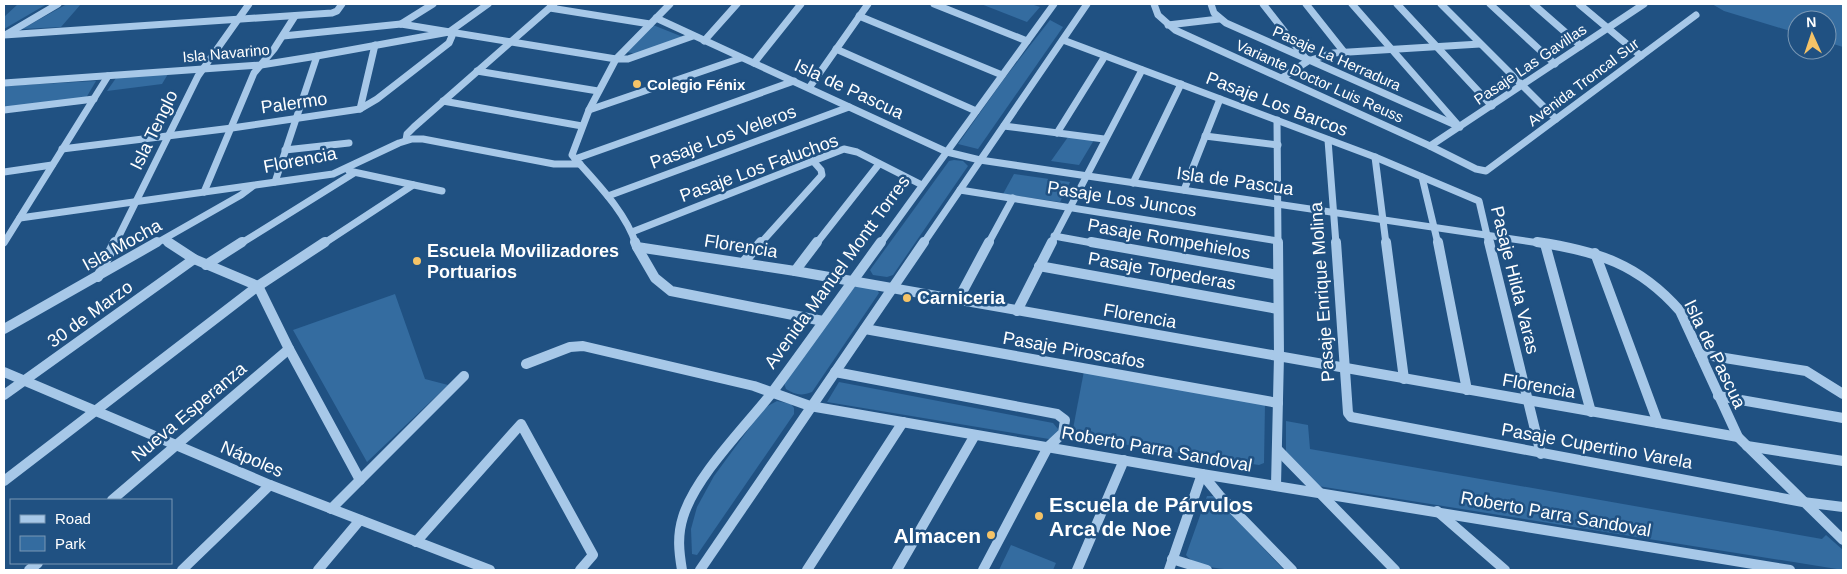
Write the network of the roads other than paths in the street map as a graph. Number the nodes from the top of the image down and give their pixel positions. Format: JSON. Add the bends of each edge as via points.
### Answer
{"nodes":[{"id":1,"x":58,"y":4,"type":"edge"},
{"id":2,"x":249,"y":4,"type":"edge"},
{"id":3,"x":342,"y":4,"type":"edge"},
{"id":4,"x":432,"y":4,"type":"edge"},
{"id":5,"x":488,"y":4,"type":"edge"},
{"id":6,"x":670,"y":4,"type":"edge"},
{"id":7,"x":737,"y":4,"type":"edge"},
{"id":8,"x":801,"y":4,"type":"edge"},
{"id":9,"x":868,"y":4,"type":"edge"},
{"id":10,"x":934,"y":4,"type":"edge"},
{"id":11,"x":1054,"y":4,"type":"edge"},
{"id":12,"x":1087,"y":4,"type":"edge"},
{"id":13,"x":1154,"y":4,"type":"edge"},
{"id":14,"x":1211,"y":4,"type":"edge"},
{"id":15,"x":1263,"y":4,"type":"edge"},
{"id":16,"x":1306,"y":4,"type":"edge"},
{"id":17,"x":1352,"y":4,"type":"edge"},
{"id":18,"x":1397,"y":4,"type":"edge"},
{"id":19,"x":1440,"y":4,"type":"edge"},
{"id":20,"x":1490,"y":4,"type":"edge"},
{"id":21,"x":1533,"y":4,"type":"edge"},
{"id":22,"x":1579,"y":4,"type":"edge"},
{"id":23,"x":1644,"y":4,"type":"edge"},
{"id":24,"x":552,"y":6,"type":"edge"},
{"id":25,"x":336,"y":12,"type":"joint"},
{"id":26,"x":1696,"y":15,"type":"dead end"},
{"id":27,"x":295,"y":16,"type":"junction"},
{"id":28,"x":860,"y":16,"type":"junction"},
{"id":29,"x":656,"y":18,"type":"junction"},
{"id":30,"x":238,"y":19,"type":"junction"},
{"id":31,"x":1219,"y":19,"type":"junction"},
{"id":32,"x":401,"y":24,"type":"junction"},
{"id":33,"x":650,"y":24,"type":"junction"},
{"id":34,"x":1168,"y":25,"type":"junction"},
{"id":35,"x":1608,"y":28,"type":"junction"},
{"id":36,"x":449,"y":32,"type":"junction"},
{"id":37,"x":4,"y":35,"type":"edge"},
{"id":38,"x":283,"y":36,"type":"junction"},
{"id":39,"x":693,"y":36,"type":"junction"},
{"id":40,"x":1063,"y":40,"type":"junction"},
{"id":41,"x":704,"y":41,"type":"junction"},
{"id":42,"x":1028,"y":41,"type":"junction"},
{"id":43,"x":510,"y":42,"type":"junction"},
{"id":44,"x":1480,"y":44,"type":"junction"},
{"id":45,"x":375,"y":46,"type":"junction"},
{"id":46,"x":1436,"y":46,"type":"junction"},
{"id":47,"x":1582,"y":46,"type":"junction"},
{"id":48,"x":836,"y":49,"type":"junction"},
{"id":49,"x":1391,"y":49,"type":"junction"},
{"id":50,"x":1344,"y":52,"type":"junction"},
{"id":51,"x":317,"y":56,"type":"junction"},
{"id":52,"x":1105,"y":56,"type":"junction"},
{"id":53,"x":1641,"y":56,"type":"junction"},
{"id":54,"x":741,"y":58,"type":"junction"},
{"id":55,"x":616,"y":59,"type":"junction"},
{"id":56,"x":1308,"y":61,"type":"junction"},
{"id":57,"x":754,"y":63,"type":"junction"},
{"id":58,"x":261,"y":64,"type":"junction"},
{"id":59,"x":1555,"y":64,"type":"junction"},
{"id":60,"x":203,"y":69,"type":"junction"},
{"id":61,"x":1142,"y":70,"type":"junction"},
{"id":62,"x":477,"y":71,"type":"junction"},
{"id":63,"x":1002,"y":75,"type":"junction"},
{"id":64,"x":108,"y":76,"type":"junction"},
{"id":65,"x":1282,"y":78,"type":"junction"},
{"id":66,"x":794,"y":81,"type":"junction"},
{"id":67,"x":4,"y":83,"type":"edge"},
{"id":68,"x":1181,"y":84,"type":"junction"},
{"id":69,"x":1523,"y":86,"type":"junction"},
{"id":70,"x":809,"y":88,"type":"junction"},
{"id":71,"x":598,"y":91,"type":"junction"},
{"id":72,"x":1220,"y":98,"type":"junction"},
{"id":73,"x":94,"y":99,"type":"junction"},
{"id":74,"x":443,"y":101,"type":"junction"},
{"id":75,"x":849,"y":106,"type":"junction"},
{"id":76,"x":1492,"y":106,"type":"junction"},
{"id":77,"x":360,"y":109,"type":"junction"},
{"id":78,"x":4,"y":110,"type":"edge"},
{"id":79,"x":589,"y":110,"type":"junction"},
{"id":80,"x":976,"y":111,"type":"junction"},
{"id":81,"x":296,"y":118,"type":"junction"},
{"id":82,"x":1556,"y":119,"type":"junction"},
{"id":83,"x":1277,"y":120,"type":"junction"},
{"id":84,"x":582,"y":126,"type":"junction"},
{"id":85,"x":1004,"y":126,"type":"junction"},
{"id":86,"x":1460,"y":127,"type":"junction"},
{"id":87,"x":232,"y":128,"type":"junction"},
{"id":88,"x":1056,"y":133,"type":"junction"},
{"id":89,"x":168,"y":136,"type":"junction"},
{"id":90,"x":1205,"y":136,"type":"junction"},
{"id":91,"x":1104,"y":139,"type":"junction"},
{"id":92,"x":406,"y":140,"type":"junction"},
{"id":93,"x":1328,"y":140,"type":"junction"},
{"id":94,"x":349,"y":143,"type":"dead end"},
{"id":95,"x":1278,"y":145,"type":"junction"},
{"id":96,"x":1430,"y":146,"type":"junction"},
{"id":97,"x":62,"y":150,"type":"junction"},
{"id":98,"x":285,"y":150,"type":"junction"},
{"id":99,"x":947,"y":152,"type":"junction"},
{"id":100,"x":1375,"y":157,"type":"junction"},
{"id":101,"x":980,"y":160,"type":"junction"},
{"id":102,"x":577,"y":161,"type":"junction"},
{"id":103,"x":813,"y":161,"type":"junction"},
{"id":104,"x":879,"y":164,"type":"junction"},
{"id":105,"x":52,"y":165,"type":"junction"},
{"id":106,"x":344,"y":170,"type":"junction"},
{"id":107,"x":1486,"y":171,"type":"joint"},
{"id":108,"x":4,"y":172,"type":"edge"},
{"id":109,"x":354,"y":173,"type":"junction"},
{"id":110,"x":1085,"y":176,"type":"junction"},
{"id":111,"x":1422,"y":177,"type":"junction"},
{"id":112,"x":275,"y":182,"type":"junction"},
{"id":113,"x":1133,"y":183,"type":"junction"},
{"id":114,"x":413,"y":185,"type":"junction"},
{"id":115,"x":922,"y":185,"type":"junction"},
{"id":116,"x":253,"y":186,"type":"junction"},
{"id":117,"x":960,"y":190,"type":"junction"},
{"id":118,"x":1184,"y":190,"type":"junction"},
{"id":119,"x":442,"y":191,"type":"dead end"},
{"id":120,"x":204,"y":192,"type":"junction"},
{"id":121,"x":608,"y":196,"type":"junction"},
{"id":122,"x":1013,"y":198,"type":"junction"},
{"id":123,"x":1479,"y":200,"type":"joint"},
{"id":124,"x":136,"y":202,"type":"junction"},
{"id":125,"x":1278,"y":204,"type":"junction"},
{"id":126,"x":1069,"y":206,"type":"junction"},
{"id":127,"x":1332,"y":212,"type":"junction"},
{"id":128,"x":20,"y":218,"type":"junction"},
{"id":129,"x":1382,"y":220,"type":"junction"},
{"id":130,"x":1435,"y":228,"type":"junction"},
{"id":131,"x":632,"y":232,"type":"junction"},
{"id":132,"x":1486,"y":235,"type":"junction"},
{"id":133,"x":1054,"y":236,"type":"junction"},
{"id":134,"x":164,"y":240,"type":"junction"},
{"id":135,"x":1278,"y":241,"type":"junction"},
{"id":136,"x":4,"y":243,"type":"edge"},
{"id":137,"x":1545,"y":244,"type":"junction"},
{"id":138,"x":637,"y":247,"type":"junction"},
{"id":139,"x":1595,"y":253,"type":"junction"},
{"id":140,"x":194,"y":260,"type":"junction"},
{"id":141,"x":743,"y":263,"type":"junction"},
{"id":142,"x":206,"y":265,"type":"junction"},
{"id":143,"x":1039,"y":266,"type":"junction"},
{"id":144,"x":795,"y":271,"type":"junction"},
{"id":145,"x":1278,"y":275,"type":"junction"},
{"id":146,"x":98,"y":277,"type":"junction"},
{"id":147,"x":852,"y":281,"type":"junction"},
{"id":148,"x":258,"y":286,"type":"junction"},
{"id":149,"x":894,"y":289,"type":"junction"},
{"id":150,"x":958,"y":300,"type":"junction"},
{"id":151,"x":1278,"y":309,"type":"junction"},
{"id":152,"x":1017,"y":310,"type":"junction"},
{"id":153,"x":823,"y":321,"type":"junction"},
{"id":154,"x":4,"y":329,"type":"edge"},
{"id":155,"x":865,"y":329,"type":"junction"},
{"id":156,"x":289,"y":349,"type":"junction"},
{"id":157,"x":1700,"y":354,"type":"junction"},
{"id":158,"x":1278,"y":356,"type":"junction"},
{"id":159,"x":526,"y":364,"type":"dead end"},
{"id":160,"x":1343,"y":368,"type":"junction"},
{"id":161,"x":4,"y":372,"type":"edge"},
{"id":162,"x":835,"y":372,"type":"junction"},
{"id":163,"x":464,"y":376,"type":"dead end"},
{"id":164,"x":1404,"y":379,"type":"junction"},
{"id":165,"x":24,"y":381,"type":"junction"},
{"id":166,"x":1467,"y":390,"type":"junction"},
{"id":167,"x":770,"y":393,"type":"junction"},
{"id":168,"x":1843,"y":394,"type":"edge"},
{"id":169,"x":4,"y":395,"type":"edge"},
{"id":170,"x":1718,"y":396,"type":"junction"},
{"id":171,"x":1527,"y":400,"type":"junction"},
{"id":172,"x":1278,"y":404,"type":"junction"},
{"id":173,"x":810,"y":406,"type":"junction"},
{"id":174,"x":96,"y":411,"type":"junction"},
{"id":175,"x":1348,"y":412,"type":"joint"},
{"id":176,"x":1591,"y":412,"type":"junction"},
{"id":177,"x":1843,"y":418,"type":"edge"},
{"id":178,"x":903,"y":422,"type":"junction"},
{"id":179,"x":1658,"y":423,"type":"junction"},
{"id":180,"x":521,"y":424,"type":"joint"},
{"id":181,"x":975,"y":435,"type":"junction"},
{"id":182,"x":1738,"y":437,"type":"junction"},
{"id":183,"x":176,"y":446,"type":"junction"},
{"id":184,"x":1747,"y":446,"type":"junction"},
{"id":185,"x":1048,"y":447,"type":"junction"},
{"id":186,"x":1277,"y":449,"type":"junction"},
{"id":187,"x":1540,"y":454,"type":"junction"},
{"id":188,"x":1124,"y":460,"type":"junction"},
{"id":189,"x":1843,"y":461,"type":"edge"},
{"id":190,"x":1202,"y":474,"type":"junction"},
{"id":191,"x":360,"y":480,"type":"junction"},
{"id":192,"x":4,"y":481,"type":"edge"},
{"id":193,"x":1276,"y":485,"type":"junction"},
{"id":194,"x":270,"y":486,"type":"junction"},
{"id":195,"x":1317,"y":492,"type":"junction"},
{"id":196,"x":113,"y":499,"type":"edge"},
{"id":197,"x":1803,"y":502,"type":"junction"},
{"id":198,"x":1843,"y":507,"type":"edge"},
{"id":199,"x":331,"y":509,"type":"junction"},
{"id":200,"x":1437,"y":511,"type":"junction"},
{"id":201,"x":360,"y":520,"type":"junction"},
{"id":202,"x":1843,"y":540,"type":"edge"},
{"id":203,"x":416,"y":542,"type":"junction"},
{"id":204,"x":1170,"y":565,"type":"edge"},
{"id":205,"x":464,"y":566,"type":"edge"},
{"id":206,"x":182,"y":570,"type":"edge"},
{"id":207,"x":318,"y":570,"type":"edge"},
{"id":208,"x":490,"y":570,"type":"edge"},
{"id":209,"x":580,"y":570,"type":"edge"},
{"id":210,"x":682,"y":570,"type":"edge"},
{"id":211,"x":700,"y":570,"type":"edge"},
{"id":212,"x":807,"y":570,"type":"edge"},
{"id":213,"x":897,"y":570,"type":"edge"},
{"id":214,"x":983,"y":570,"type":"edge"},
{"id":215,"x":1076,"y":570,"type":"edge"},
{"id":216,"x":1207,"y":570,"type":"edge"},
{"id":217,"x":1292,"y":570,"type":"edge"},
{"id":218,"x":1395,"y":570,"type":"edge"},
{"id":219,"x":1505,"y":570,"type":"edge"},
{"id":220,"x":1790,"y":570,"type":"edge"}],
"edges":[{"from":1,"to":37,"type":"street"},
{"from":2,"to":30,"type":"street","name":"Isla Tenglo"},
{"from":3,"to":25,"type":"street"},
{"from":4,"to":32,"type":"street"},
{"from":5,"to":36,"type":"street","name":"Palermo"},
{"from":6,"to":29,"type":"street"},
{"from":7,"to":41,"type":"street"},
{"from":8,"to":57,"type":"street"},
{"from":9,"to":28,"type":"street"},
{"from":10,"to":42,"type":"street"},
{"from":11,"to":42,"type":"street","name":"Avenida Manuel Montt Torres"},
{"from":12,"to":40,"type":"street"},
{"from":13,"to":34,"type":"street","via":[[1158,15]]},
{"from":14,"to":31,"type":"street"},
{"from":15,"to":56,"type":"street"},
{"from":16,"to":50,"type":"street"},
{"from":17,"to":49,"type":"street"},
{"from":18,"to":46,"type":"street"},
{"from":19,"to":44,"type":"street"},
{"from":20,"to":59,"type":"street"},
{"from":21,"to":47,"type":"street"},
{"from":22,"to":35,"type":"street"},
{"from":23,"to":35,"type":"street","name":"Pasaje Las Gavillas"},
{"from":24,"to":33,"type":"street"},
{"from":24,"to":43,"type":"street"},
{"from":25,"to":27,"type":"street"},
{"from":26,"to":53,"type":"street","name":"Avenida Troncal Sur"},
{"from":27,"to":30,"type":"street"},
{"from":27,"to":38,"type":"street"},
{"from":28,"to":48,"type":"street"},
{"from":28,"to":63,"type":"street"},
{"from":29,"to":33,"type":"street"},
{"from":29,"to":39,"type":"street","name":"Isla de Pascua"},
{"from":30,"to":37,"type":"street"},
{"from":30,"to":60,"type":"street","name":"Isla Tenglo"},
{"from":31,"to":34,"type":"street"},
{"from":31,"to":56,"type":"street","name":"Pasaje La Herradura"},
{"from":32,"to":36,"type":"street","name":"Isla Navarino"},
{"from":32,"to":38,"type":"street"},
{"from":33,"to":55,"type":"street"},
{"from":34,"to":65,"type":"street","name":"Variante Doctor Luis Reuss"},
{"from":35,"to":47,"type":"street","name":"Pasaje Las Gavillas"},
{"from":35,"to":53,"type":"street"},
{"from":36,"to":43,"type":"street","name":"Isla Navarino"},
{"from":36,"to":45,"type":"street","name":"Isla Navarino"},
{"from":36,"to":77,"type":"street","name":"Palermo","via":[[452,36],[448,43]]},
{"from":38,"to":58,"type":"street"},
{"from":39,"to":41,"type":"street","name":"Isla de Pascua"},
{"from":39,"to":55,"type":"street","name":"Isla Navarino","via":[[628,59]]},
{"from":40,"to":52,"type":"street","name":"Pasaje Los Barcos"},
{"from":40,"to":85,"type":"street"},
{"from":41,"to":54,"type":"street","name":"Isla de Pascua"},
{"from":42,"to":63,"type":"street","name":"Avenida Manuel Montt Torres"},
{"from":43,"to":55,"type":"street","name":"Isla Navarino"},
{"from":43,"to":62,"type":"street"},
{"from":44,"to":46,"type":"street"},
{"from":44,"to":69,"type":"street"},
{"from":45,"to":51,"type":"street","name":"Isla Navarino"},
{"from":45,"to":77,"type":"street"},
{"from":46,"to":49,"type":"street"},
{"from":46,"to":76,"type":"street"},
{"from":47,"to":59,"type":"street","name":"Pasaje Las Gavillas"},
{"from":48,"to":70,"type":"street"},
{"from":48,"to":80,"type":"street"},
{"from":49,"to":50,"type":"street"},
{"from":49,"to":86,"type":"street"},
{"from":50,"to":56,"type":"street"},
{"from":51,"to":58,"type":"street","name":"Isla Navarino"},
{"from":51,"to":81,"type":"street"},
{"from":52,"to":61,"type":"street","name":"Pasaje Los Barcos"},
{"from":52,"to":88,"type":"street"},
{"from":53,"to":82,"type":"street","name":"Avenida Troncal Sur"},
{"from":54,"to":57,"type":"street","name":"Isla de Pascua"},
{"from":54,"to":79,"type":"street"},
{"from":55,"to":71,"type":"street"},
{"from":56,"to":65,"type":"street"},
{"from":56,"to":86,"type":"street","name":"Pasaje La Herradura"},
{"from":57,"to":66,"type":"street","name":"Isla de Pascua"},
{"from":58,"to":60,"type":"street","name":"Isla Navarino"},
{"from":58,"to":87,"type":"street","via":[[254,73]]},
{"from":59,"to":69,"type":"street","name":"Pasaje Las Gavillas"},
{"from":60,"to":64,"type":"street","name":"Isla Navarino"},
{"from":60,"to":89,"type":"street","name":"Isla Tenglo"},
{"from":61,"to":68,"type":"street","name":"Pasaje Los Barcos"},
{"from":61,"to":91,"type":"street"},
{"from":62,"to":71,"type":"street"},
{"from":62,"to":74,"type":"street"},
{"from":63,"to":80,"type":"street","name":"Avenida Manuel Montt Torres"},
{"from":64,"to":67,"type":"street","name":"Isla Navarino"},
{"from":64,"to":73,"type":"street"},
{"from":65,"to":96,"type":"street","name":"Variante Doctor Luis Reuss"},
{"from":66,"to":70,"type":"street","name":"Isla de Pascua"},
{"from":66,"to":102,"type":"street","name":"Florencia"},
{"from":68,"to":72,"type":"street","name":"Pasaje Los Barcos"},
{"from":68,"to":113,"type":"street"},
{"from":69,"to":76,"type":"street","name":"Pasaje Las Gavillas"},
{"from":69,"to":82,"type":"street"},
{"from":70,"to":75,"type":"street","name":"Isla de Pascua"},
{"from":71,"to":79,"type":"street"},
{"from":72,"to":83,"type":"street","name":"Pasaje Los Barcos"},
{"from":72,"to":90,"type":"street"},
{"from":73,"to":78,"type":"street"},
{"from":73,"to":97,"type":"street"},
{"from":74,"to":84,"type":"street"},
{"from":74,"to":92,"type":"street","via":[[410,131]]},
{"from":75,"to":99,"type":"street","name":"Isla de Pascua"},
{"from":75,"to":121,"type":"street","name":"Pasaje Los Veleros"},
{"from":76,"to":86,"type":"street","name":"Pasaje Las Gavillas"},
{"from":77,"to":81,"type":"street","name":"Palermo"},
{"from":79,"to":84,"type":"street"},
{"from":80,"to":99,"type":"street","name":"Avenida Manuel Montt Torres"},
{"from":81,"to":87,"type":"street","name":"Palermo"},
{"from":81,"to":98,"type":"street"},
{"from":82,"to":107,"type":"street","name":"Avenida Troncal Sur"},
{"from":83,"to":93,"type":"street","name":"Pasaje Los Barcos"},
{"from":83,"to":95,"type":"street"},
{"from":84,"to":102,"type":"street","via":[[572,152]]},
{"from":85,"to":88,"type":"street"},
{"from":85,"to":101,"type":"street"},
{"from":86,"to":96,"type":"street","name":"Pasaje Las Gavillas"},
{"from":87,"to":89,"type":"street","name":"Palermo"},
{"from":87,"to":120,"type":"street"},
{"from":88,"to":91,"type":"street"},
{"from":89,"to":97,"type":"street","name":"Palermo"},
{"from":89,"to":124,"type":"street","name":"Isla Tenglo"},
{"from":90,"to":95,"type":"street"},
{"from":90,"to":118,"type":"street"},
{"from":91,"to":110,"type":"street"},
{"from":92,"to":102,"type":"street","name":"Florencia","via":[[423,139],[554,164]]},
{"from":92,"to":106,"type":"street","name":"Florencia"},
{"from":93,"to":100,"type":"street","name":"Pasaje Los Barcos"},
{"from":93,"to":127,"type":"street","name":"Pasaje Enrique Molina"},
{"from":94,"to":98,"type":"street"},
{"from":95,"to":125,"type":"street"},
{"from":96,"to":107,"type":"street","name":"Variante Doctor Luis Reuss"},
{"from":97,"to":105,"type":"street"},
{"from":98,"to":112,"type":"street"},
{"from":99,"to":101,"type":"street","name":"Isla de Pascua"},
{"from":99,"to":115,"type":"street","name":"Avenida Manuel Montt Torres"},
{"from":100,"to":111,"type":"street","name":"Pasaje Los Barcos"},
{"from":100,"to":129,"type":"street"},
{"from":101,"to":110,"type":"street","name":"Isla de Pascua"},
{"from":101,"to":117,"type":"street"},
{"from":102,"to":121,"type":"street"},
{"from":103,"to":104,"type":"street","name":"Pasaje Los Faluchos","via":[[849,149]]},
{"from":103,"to":131,"type":"street","name":"Pasaje Los Faluchos"},
{"from":103,"to":141,"type":"street","via":[[822,170],[822,175]]},
{"from":104,"to":115,"type":"street","name":"Pasaje Los Faluchos"},
{"from":104,"to":144,"type":"street"},
{"from":105,"to":108,"type":"street"},
{"from":105,"to":128,"type":"street"},
{"from":106,"to":109,"type":"street"},
{"from":106,"to":112,"type":"street","name":"Florencia"},
{"from":109,"to":114,"type":"street"},
{"from":109,"to":142,"type":"street"},
{"from":110,"to":113,"type":"street","name":"Isla de Pascua"},
{"from":110,"to":126,"type":"street"},
{"from":111,"to":123,"type":"street","name":"Pasaje Los Barcos"},
{"from":111,"to":130,"type":"street"},
{"from":112,"to":116,"type":"street","name":"Florencia"},
{"from":113,"to":118,"type":"street","name":"Isla de Pascua"},
{"from":114,"to":119,"type":"street"},
{"from":114,"to":148,"type":"street"},
{"from":115,"to":147,"type":"street","name":"Avenida Manuel Montt Torres"},
{"from":116,"to":120,"type":"street","name":"Florencia"},
{"from":116,"to":134,"type":"street","name":"Isla Mocha"},
{"from":117,"to":122,"type":"street","name":"Pasaje Los Juncos"},
{"from":117,"to":149,"type":"street"},
{"from":118,"to":125,"type":"street","name":"Isla de Pascua"},
{"from":120,"to":124,"type":"street","name":"Florencia"},
{"from":121,"to":131,"type":"street"},
{"from":122,"to":126,"type":"street","name":"Pasaje Los Juncos"},
{"from":122,"to":150,"type":"street"},
{"from":123,"to":132,"type":"street","name":"Pasaje Hilda Varas"},
{"from":124,"to":128,"type":"street","name":"Florencia"},
{"from":124,"to":146,"type":"street","name":"Isla Tenglo"},
{"from":125,"to":127,"type":"street","name":"Isla de Pascua"},
{"from":125,"to":135,"type":"street"},
{"from":126,"to":133,"type":"street"},
{"from":126,"to":135,"type":"street","name":"Pasaje Los Juncos"},
{"from":127,"to":129,"type":"street","name":"Isla de Pascua"},
{"from":127,"to":160,"type":"street","name":"Pasaje Enrique Molina"},
{"from":128,"to":136,"type":"street"},
{"from":129,"to":130,"type":"street","name":"Isla de Pascua"},
{"from":129,"to":164,"type":"street"},
{"from":130,"to":132,"type":"street","name":"Isla de Pascua"},
{"from":130,"to":166,"type":"street"},
{"from":131,"to":138,"type":"street"},
{"from":132,"to":137,"type":"street","name":"Isla de Pascua"},
{"from":132,"to":171,"type":"street","name":"Pasaje Hilda Varas"},
{"from":133,"to":143,"type":"street"},
{"from":133,"to":145,"type":"street","name":"Pasaje Rompehielos"},
{"from":134,"to":140,"type":"street"},
{"from":134,"to":146,"type":"street","name":"Isla Mocha"},
{"from":135,"to":145,"type":"street"},
{"from":137,"to":139,"type":"street","name":"Isla de Pascua"},
{"from":137,"to":176,"type":"street"},
{"from":138,"to":141,"type":"street","name":"Florencia"},
{"from":138,"to":153,"type":"street","via":[[643,261],[671,291]]},
{"from":139,"to":157,"type":"street","name":"Isla de Pascua","via":[[1638,273],[1665,293],[1680,311]]},
{"from":139,"to":179,"type":"street"},
{"from":140,"to":142,"type":"street"},
{"from":140,"to":165,"type":"street","name":"30 de Marzo"},
{"from":141,"to":144,"type":"street","name":"Florencia"},
{"from":142,"to":148,"type":"street"},
{"from":143,"to":151,"type":"street","name":"Pasaje Torpederas"},
{"from":143,"to":152,"type":"street"},
{"from":144,"to":147,"type":"street","name":"Florencia"},
{"from":145,"to":151,"type":"street"},
{"from":146,"to":154,"type":"street","name":"Isla Mocha"},
{"from":147,"to":149,"type":"street","name":"Florencia"},
{"from":147,"to":153,"type":"street","name":"Avenida Manuel Montt Torres"},
{"from":148,"to":156,"type":"street"},
{"from":148,"to":174,"type":"street"},
{"from":149,"to":150,"type":"street","name":"Florencia"},
{"from":149,"to":155,"type":"street"},
{"from":150,"to":152,"type":"street","name":"Florencia"},
{"from":151,"to":158,"type":"street"},
{"from":152,"to":158,"type":"street","name":"Florencia"},
{"from":153,"to":167,"type":"street","name":"Avenida Manuel Montt Torres"},
{"from":155,"to":162,"type":"street"},
{"from":155,"to":172,"type":"street","name":"Pasaje Piroscafos"},
{"from":156,"to":183,"type":"street","name":"Nueva Esperanza"},
{"from":156,"to":191,"type":"street"},
{"from":157,"to":168,"type":"street","via":[[1806,371]]},
{"from":157,"to":170,"type":"street","name":"Isla de Pascua"},
{"from":158,"to":160,"type":"street","name":"Florencia"},
{"from":158,"to":172,"type":"street"},
{"from":159,"to":167,"type":"street","name":"Roberto Parra Sandoval","via":[[579,346],[754,386]]},
{"from":160,"to":164,"type":"street","name":"Florencia"},
{"from":160,"to":175,"type":"street","name":"Pasaje Enrique Molina"},
{"from":161,"to":165,"type":"street","name":"Nápoles"},
{"from":162,"to":173,"type":"street"},
{"from":162,"to":185,"type":"street","via":[[1057,414],[1065,420],[1066,426],[1059,440]]},
{"from":163,"to":191,"type":"street"},
{"from":164,"to":166,"type":"street","name":"Florencia"},
{"from":165,"to":169,"type":"street","name":"30 de Marzo"},
{"from":165,"to":174,"type":"street","name":"Nápoles"},
{"from":166,"to":171,"type":"street","name":"Florencia"},
{"from":167,"to":173,"type":"street","name":"Roberto Parra Sandoval"},
{"from":167,"to":210,"type":"street","name":"Avenida Manuel Montt Torres","via":[[715,462],[689,502],[678,546]]},
{"from":170,"to":177,"type":"street"},
{"from":170,"to":182,"type":"street","name":"Isla de Pascua"},
{"from":171,"to":176,"type":"street","name":"Florencia"},
{"from":171,"to":187,"type":"street","name":"Pasaje Hilda Varas"},
{"from":172,"to":186,"type":"street"},
{"from":173,"to":178,"type":"street","name":"Roberto Parra Sandoval"},
{"from":173,"to":211,"type":"street"},
{"from":174,"to":183,"type":"street","name":"Nápoles"},
{"from":174,"to":192,"type":"street"},
{"from":175,"to":187,"type":"street","name":"Pasaje Cupertino Varela","via":[[1351,417],[1362,421]]},
{"from":176,"to":179,"type":"street","name":"Florencia"},
{"from":178,"to":181,"type":"street","name":"Roberto Parra Sandoval"},
{"from":178,"to":212,"type":"street"},
{"from":179,"to":182,"type":"street","name":"Florencia"},
{"from":180,"to":203,"type":"street"},
{"from":180,"to":209,"type":"street","via":[[593,555]]},
{"from":181,"to":185,"type":"street","name":"Roberto Parra Sandoval"},
{"from":181,"to":213,"type":"street"},
{"from":182,"to":184,"type":"street"},
{"from":183,"to":194,"type":"street","name":"Nápoles"},
{"from":183,"to":196,"type":"street","name":"Nueva Esperanza"},
{"from":184,"to":189,"type":"street"},
{"from":184,"to":197,"type":"street"},
{"from":185,"to":188,"type":"street","name":"Roberto Parra Sandoval"},
{"from":185,"to":214,"type":"street"},
{"from":186,"to":193,"type":"street"},
{"from":186,"to":195,"type":"street"},
{"from":187,"to":197,"type":"street","name":"Pasaje Cupertino Varela"},
{"from":188,"to":190,"type":"street","name":"Roberto Parra Sandoval"},
{"from":188,"to":215,"type":"street"},
{"from":190,"to":193,"type":"street","name":"Roberto Parra Sandoval"},
{"from":190,"to":204,"type":"street"},
{"from":190,"to":217,"type":"street"},
{"from":191,"to":199,"type":"street"},
{"from":193,"to":195,"type":"street","name":"Roberto Parra Sandoval"},
{"from":194,"to":199,"type":"street","name":"Nápoles"},
{"from":194,"to":206,"type":"street"},
{"from":195,"to":200,"type":"street","name":"Roberto Parra Sandoval"},
{"from":195,"to":218,"type":"street"},
{"from":197,"to":198,"type":"street","name":"Pasaje Cupertino Varela"},
{"from":197,"to":202,"type":"street"},
{"from":199,"to":201,"type":"street","name":"Nápoles"},
{"from":200,"to":219,"type":"street"},
{"from":200,"to":220,"type":"street","name":"Roberto Parra Sandoval"},
{"from":201,"to":203,"type":"street","name":"Nápoles"},
{"from":201,"to":207,"type":"street"},
{"from":203,"to":205,"type":"street","name":"Nápoles"},
{"from":204,"to":216,"type":"street"},
{"from":205,"to":208,"type":"street","name":"Nápoles"}]}
